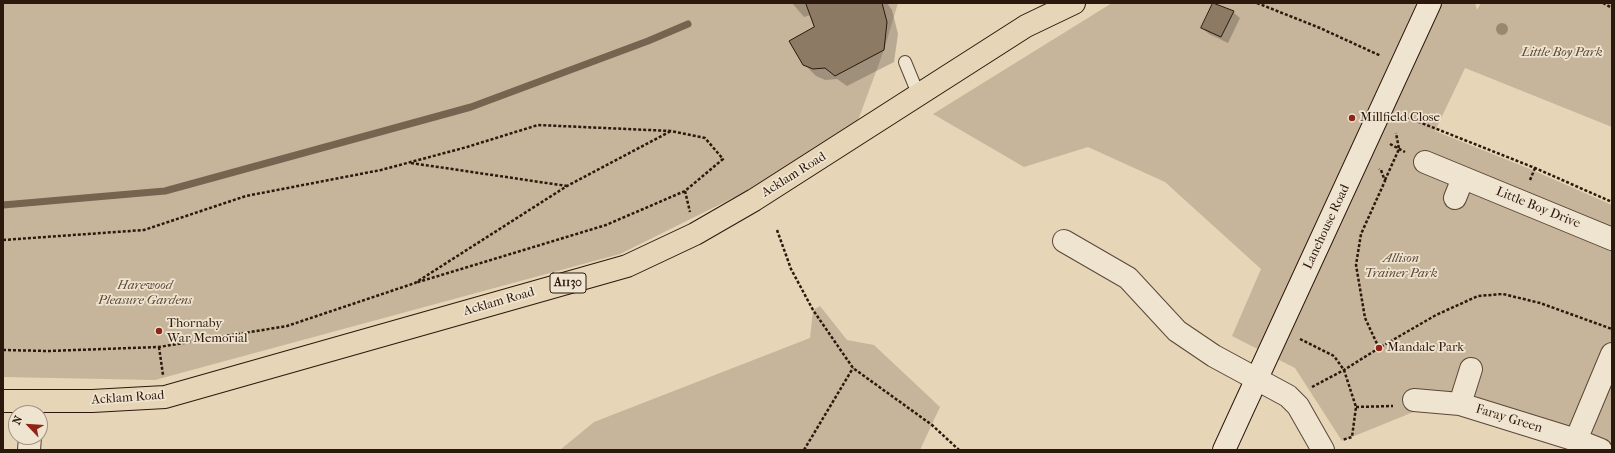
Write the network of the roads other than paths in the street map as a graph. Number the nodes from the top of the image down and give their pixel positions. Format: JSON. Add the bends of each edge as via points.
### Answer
{"nodes":[{"id":1,"x":1074,"y":3,"type":"edge"},
{"id":2,"x":1430,"y":3,"type":"edge"},
{"id":3,"x":905,"y":62,"type":"dead end"},
{"id":4,"x":919,"y":96,"type":"junction"},
{"id":5,"x":1425,"y":162,"type":"road end"},
{"id":6,"x":1463,"y":178,"type":"junction"},
{"id":7,"x":1455,"y":198,"type":"dead end"},
{"id":8,"x":1612,"y":239,"type":"edge"},
{"id":9,"x":1064,"y":241,"type":"dead end"},
{"id":10,"x":1612,"y":354,"type":"edge"},
{"id":11,"x":1471,"y":369,"type":"dead end"},
{"id":12,"x":1256,"y":379,"type":"junction"},
{"id":13,"x":1414,"y":400,"type":"road end"},
{"id":14,"x":3,"y":401,"type":"edge"},
{"id":15,"x":1460,"y":404,"type":"junction"},
{"id":16,"x":22,"y":405,"type":"edge"},
{"id":17,"x":48,"y":405,"type":"edge"},
{"id":18,"x":1576,"y":440,"type":"junction"},
{"id":19,"x":1322,"y":449,"type":"edge"},
{"id":20,"x":1224,"y":450,"type":"edge"},
{"id":21,"x":1601,"y":450,"type":"edge"}],
"edges":[{"from":1,"to":4,"type":"main road","name":"Acklam Road","number":"A1130","via":[[1026,26]]},
{"from":2,"to":12,"type":"street","name":"Lanehouse Road","via":[[1401,66],[1387,109],[1370,134]]},
{"from":3,"to":4,"type":"lane"},
{"from":4,"to":17,"type":"main road","name":"Acklam Road","number":"A1130","via":[[754,200],[695,234],[627,266],[165,397]]},
{"from":5,"to":6,"type":"street","name":"Little Boy Drive"},
{"from":6,"to":7,"type":"street"},
{"from":6,"to":8,"type":"street","name":"Little Boy Drive"},
{"from":9,"to":12,"type":"street","via":[[1128,278],[1177,331],[1214,356]]},
{"from":10,"to":18,"type":"street"},
{"from":11,"to":15,"type":"street"},
{"from":12,"to":19,"type":"street","via":[[1288,396],[1298,406]]},
{"from":12,"to":20,"type":"street","name":"Lanehouse Road"},
{"from":13,"to":15,"type":"street","name":"Faray Green"},
{"from":14,"to":16,"type":"main road","name":"Acklam Road","number":"A1130"},
{"from":15,"to":18,"type":"street","name":"Faray Green"},
{"from":18,"to":21,"type":"street","name":"Faray Green"}]}
